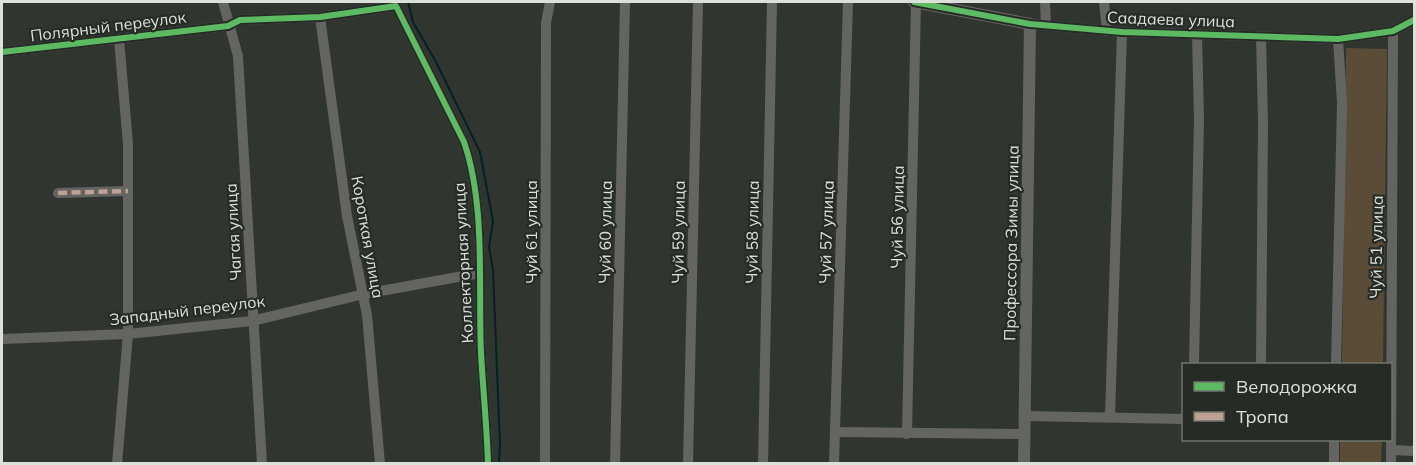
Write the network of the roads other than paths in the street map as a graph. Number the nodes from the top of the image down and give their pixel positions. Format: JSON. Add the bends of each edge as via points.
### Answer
{"nodes":[{"id":1,"x":223,"y":2,"type":"edge"},
{"id":2,"x":550,"y":2,"type":"edge"},
{"id":3,"x":625,"y":2,"type":"edge"},
{"id":4,"x":698,"y":2,"type":"edge"},
{"id":5,"x":772,"y":2,"type":"edge"},
{"id":6,"x":848,"y":2,"type":"edge"},
{"id":7,"x":916,"y":2,"type":"edge"},
{"id":8,"x":1045,"y":2,"type":"edge"},
{"id":9,"x":1104,"y":2,"type":"edge"},
{"id":10,"x":396,"y":6,"type":"joint"},
{"id":11,"x":320,"y":17,"type":"junction"},
{"id":12,"x":1414,"y":20,"type":"edge"},
{"id":13,"x":1030,"y":24,"type":"junction"},
{"id":14,"x":1046,"y":25,"type":"junction"},
{"id":15,"x":228,"y":26,"type":"junction"},
{"id":16,"x":1107,"y":31,"type":"junction"},
{"id":17,"x":1393,"y":31,"type":"junction"},
{"id":18,"x":1122,"y":32,"type":"junction"},
{"id":19,"x":1197,"y":34,"type":"junction"},
{"id":20,"x":1261,"y":36,"type":"junction"},
{"id":21,"x":119,"y":39,"type":"junction"},
{"id":22,"x":1338,"y":39,"type":"junction"},
{"id":23,"x":2,"y":52,"type":"edge"},
{"id":24,"x":128,"y":191,"type":"junction"},
{"id":25,"x":58,"y":193,"type":"dead end"},
{"id":26,"x":480,"y":273,"type":"junction"},
{"id":27,"x":364,"y":294,"type":"junction"},
{"id":28,"x":252,"y":321,"type":"junction"},
{"id":29,"x":128,"y":334,"type":"junction"},
{"id":30,"x":2,"y":339,"type":"edge"},
{"id":31,"x":1194,"y":363,"type":"edge"},
{"id":32,"x":1261,"y":363,"type":"edge"},
{"id":33,"x":1336,"y":363,"type":"edge"},
{"id":34,"x":1391,"y":363,"type":"edge"},
{"id":35,"x":1024,"y":416,"type":"junction"},
{"id":36,"x":1110,"y":417,"type":"junction"},
{"id":37,"x":1182,"y":419,"type":"edge"},
{"id":38,"x":836,"y":432,"type":"junction"},
{"id":39,"x":907,"y":434,"type":"junction"},
{"id":40,"x":1024,"y":434,"type":"junction"},
{"id":41,"x":1334,"y":441,"type":"edge"},
{"id":42,"x":1392,"y":441,"type":"edge"},
{"id":43,"x":1392,"y":450,"type":"junction"},
{"id":44,"x":1414,"y":451,"type":"edge"},
{"id":45,"x":117,"y":464,"type":"edge"},
{"id":46,"x":262,"y":464,"type":"edge"},
{"id":47,"x":380,"y":464,"type":"edge"},
{"id":48,"x":488,"y":464,"type":"edge"},
{"id":49,"x":545,"y":464,"type":"edge"},
{"id":50,"x":615,"y":464,"type":"edge"},
{"id":51,"x":688,"y":464,"type":"edge"},
{"id":52,"x":763,"y":464,"type":"edge"},
{"id":53,"x":834,"y":464,"type":"edge"},
{"id":54,"x":1024,"y":464,"type":"edge"},
{"id":55,"x":1334,"y":464,"type":"edge"},
{"id":56,"x":1391,"y":464,"type":"edge"}],
"edges":[{"from":1,"to":15,"type":"street","name":"Чагая улица"},
{"from":2,"to":49,"type":"street","name":"Чуй 61 улица","via":[[546,23]]},
{"from":3,"to":50,"type":"street","name":"Чуй 60 улица"},
{"from":4,"to":51,"type":"street","name":"Чуй 59 улица"},
{"from":5,"to":52,"type":"street","name":"Чуй 58 улица"},
{"from":6,"to":38,"type":"street","name":"Чуй 57 улица"},
{"from":7,"to":13,"type":"street","name":"Саадаева улица"},
{"from":7,"to":39,"type":"street","name":"Чуй 56 улица"},
{"from":8,"to":14,"type":"street"},
{"from":9,"to":16,"type":"street"},
{"from":10,"to":11,"type":"street","name":"Полярный переулок"},
{"from":10,"to":26,"type":"street","name":"Коллекторная улица","via":[[464,142],[477,207]]},
{"from":11,"to":15,"type":"street","name":"Полярный переулок","via":[[240,20]]},
{"from":11,"to":27,"type":"street","name":"Короткая улица","via":[[347,216]]},
{"from":12,"to":17,"type":"street","name":"Саадаева улица"},
{"from":13,"to":14,"type":"street","name":"Саадаева улица"},
{"from":13,"to":35,"type":"street","name":"Профессора Зимы улица"},
{"from":14,"to":16,"type":"street","name":"Саадаева улица"},
{"from":15,"to":21,"type":"street","name":"Полярный переулок"},
{"from":15,"to":28,"type":"street","name":"Чагая улица","via":[[238,56]]},
{"from":16,"to":18,"type":"street","name":"Саадаева улица"},
{"from":17,"to":22,"type":"street","name":"Саадаева улица"},
{"from":17,"to":34,"type":"street","name":"Чуй 51 улица"},
{"from":18,"to":19,"type":"street","name":"Саадаева улица"},
{"from":18,"to":36,"type":"street"},
{"from":19,"to":20,"type":"street","name":"Саадаева улица"},
{"from":19,"to":31,"type":"street"},
{"from":20,"to":22,"type":"street","name":"Саадаева улица"},
{"from":20,"to":32,"type":"street"},
{"from":21,"to":23,"type":"street","name":"Полярный переулок"},
{"from":21,"to":24,"type":"street"},
{"from":22,"to":33,"type":"street","via":[[1341,102]]},
{"from":24,"to":25,"type":"street"},
{"from":24,"to":29,"type":"street"},
{"from":26,"to":27,"type":"street","name":"Западный переулок"},
{"from":26,"to":48,"type":"street","name":"Коллекторная улица"},
{"from":27,"to":28,"type":"street","name":"Западный переулок"},
{"from":27,"to":47,"type":"street","name":"Короткая улица"},
{"from":28,"to":29,"type":"street","name":"Западный переулок"},
{"from":28,"to":46,"type":"street","name":"Чагая улица"},
{"from":29,"to":30,"type":"street","name":"Западный переулок"},
{"from":29,"to":45,"type":"street"},
{"from":35,"to":36,"type":"street"},
{"from":35,"to":40,"type":"street","name":"Профессора Зимы улица"},
{"from":36,"to":37,"type":"street"},
{"from":38,"to":39,"type":"street"},
{"from":38,"to":53,"type":"street","name":"Чуй 57 улица"},
{"from":39,"to":40,"type":"street"},
{"from":40,"to":54,"type":"street","name":"Профессора Зимы улица"},
{"from":41,"to":55,"type":"street"},
{"from":42,"to":43,"type":"street","name":"Чуй 51 улица"},
{"from":43,"to":44,"type":"street"},
{"from":43,"to":56,"type":"street","name":"Чуй 51 улица"}]}
